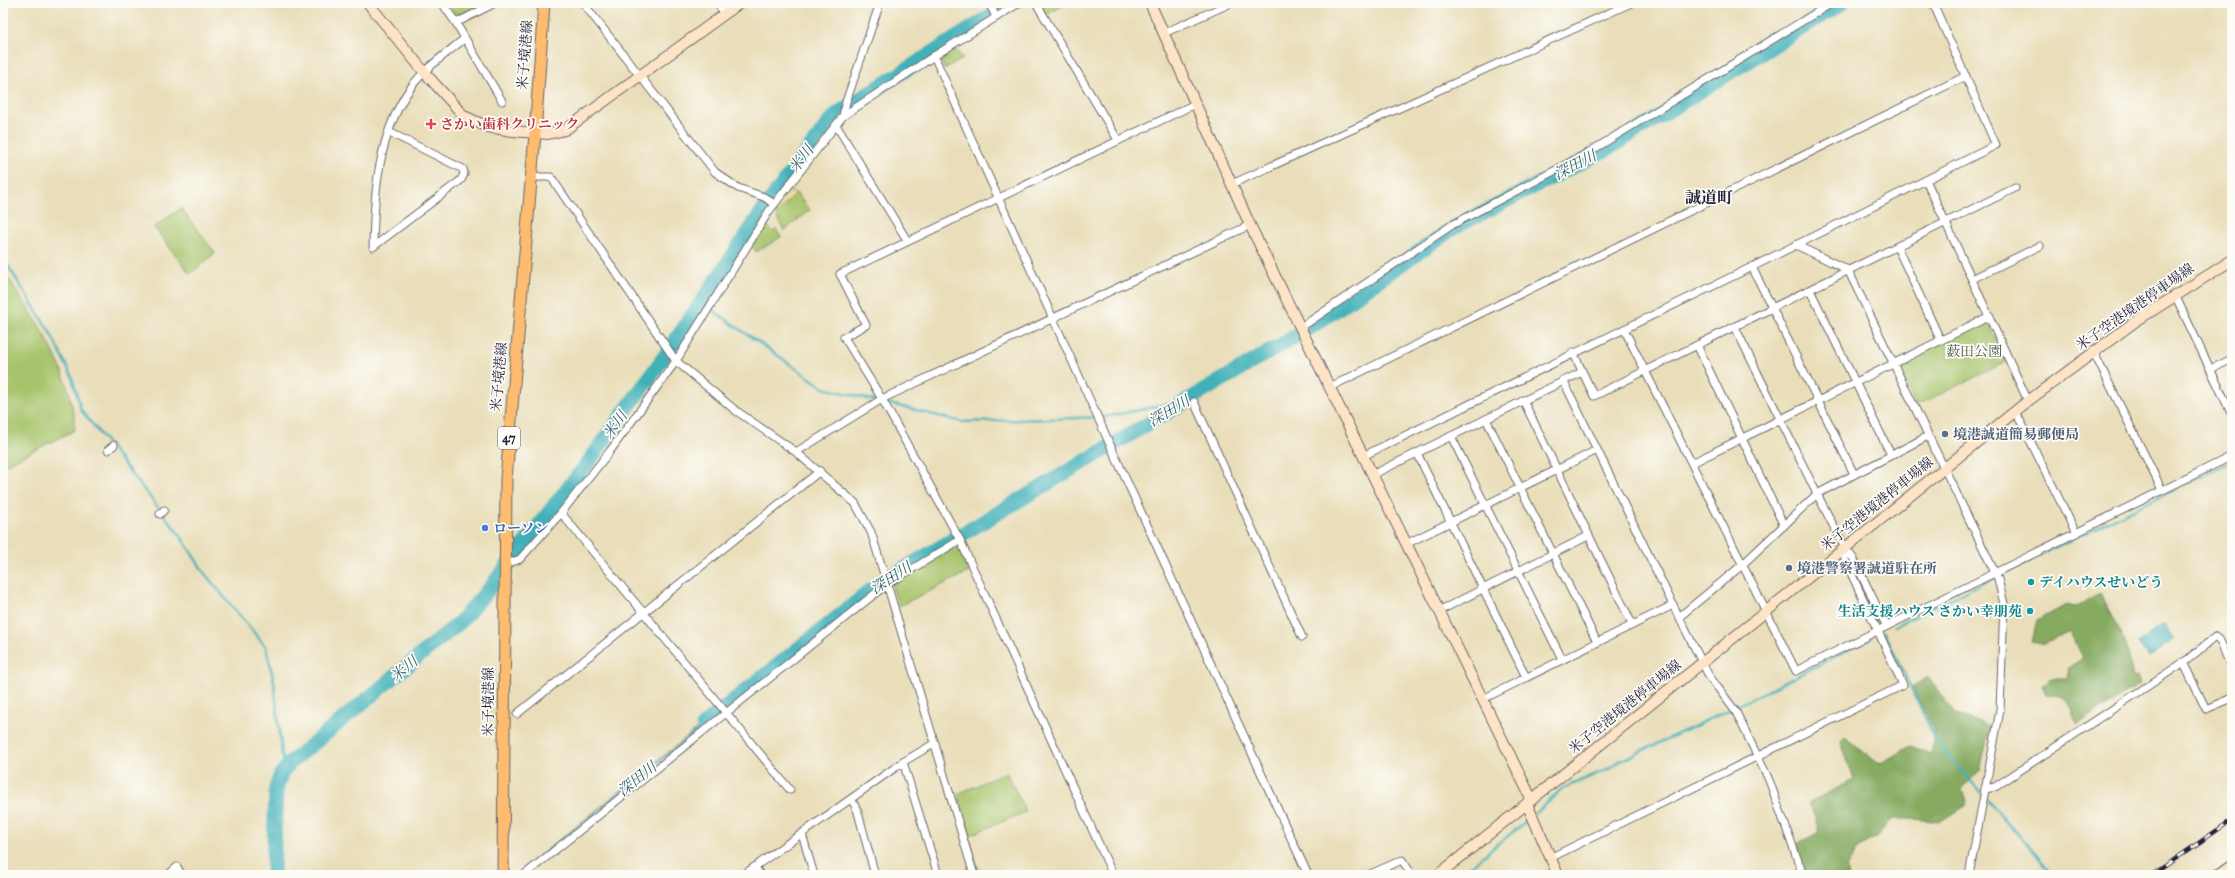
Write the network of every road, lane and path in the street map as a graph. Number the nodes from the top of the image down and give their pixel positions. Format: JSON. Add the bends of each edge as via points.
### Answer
{"nodes":[{"id":1,"x":368,"y":3,"type":"edge"},
{"id":2,"x":442,"y":3,"type":"edge"},
{"id":3,"x":495,"y":3,"type":"edge"},
{"id":4,"x":544,"y":3,"type":"edge"},
{"id":5,"x":583,"y":3,"type":"edge"},
{"id":6,"x":717,"y":3,"type":"edge"},
{"id":7,"x":740,"y":3,"type":"edge"},
{"id":8,"x":880,"y":3,"type":"edge"},
{"id":9,"x":990,"y":3,"type":"edge"},
{"id":10,"x":1019,"y":3,"type":"edge"},
{"id":11,"x":1036,"y":3,"type":"edge"},
{"id":12,"x":1150,"y":3,"type":"edge"},
{"id":13,"x":1231,"y":3,"type":"edge"},
{"id":14,"x":1631,"y":3,"type":"edge"},
{"id":15,"x":1832,"y":3,"type":"edge"},
{"id":16,"x":1933,"y":3,"type":"edge"},
{"id":17,"x":725,"y":14,"type":"junction"},
{"id":18,"x":996,"y":17,"type":"junction"},
{"id":19,"x":456,"y":23,"type":"junction"},
{"id":20,"x":1164,"y":33,"type":"junction"},
{"id":21,"x":464,"y":39,"type":"junction"},
{"id":22,"x":934,"y":56,"type":"junction"},
{"id":23,"x":425,"y":73,"type":"junction"},
{"id":24,"x":640,"y":74,"type":"junction"},
{"id":25,"x":1966,"y":76,"type":"junction"},
{"id":26,"x":502,"y":101,"type":"dead end"},
{"id":27,"x":1195,"y":104,"type":"junction"},
{"id":28,"x":843,"y":116,"type":"junction"},
{"id":29,"x":836,"y":125,"type":"junction"},
{"id":30,"x":389,"y":132,"type":"junction"},
{"id":31,"x":535,"y":134,"type":"junction"},
{"id":32,"x":1118,"y":140,"type":"junction"},
{"id":33,"x":531,"y":177,"type":"junction"},
{"id":34,"x":1926,"y":180,"type":"junction"},
{"id":35,"x":1232,"y":184,"type":"junction"},
{"id":36,"x":2015,"y":188,"type":"dead end"},
{"id":37,"x":998,"y":197,"type":"junction"},
{"id":38,"x":774,"y":204,"type":"junction"},
{"id":39,"x":1945,"y":222,"type":"junction"},
{"id":40,"x":1250,"y":225,"type":"junction"},
{"id":41,"x":907,"y":240,"type":"junction"},
{"id":42,"x":1796,"y":245,"type":"junction"},
{"id":43,"x":1897,"y":246,"type":"junction"},
{"id":44,"x":2040,"y":246,"type":"dead end"},
{"id":45,"x":2232,"y":260,"type":"edge"},
{"id":46,"x":1752,"y":267,"type":"junction"},
{"id":47,"x":1848,"y":270,"type":"junction"},
{"id":48,"x":1972,"y":279,"type":"junction"},
{"id":49,"x":1810,"y":290,"type":"junction"},
{"id":50,"x":2176,"y":295,"type":"junction"},
{"id":51,"x":1771,"y":309,"type":"junction"},
{"id":52,"x":1990,"y":316,"type":"junction"},
{"id":53,"x":1052,"y":318,"type":"junction"},
{"id":54,"x":1735,"y":327,"type":"junction"},
{"id":55,"x":1300,"y":328,"type":"junction"},
{"id":56,"x":1624,"y":329,"type":"junction"},
{"id":57,"x":1940,"y":340,"type":"junction"},
{"id":58,"x":1697,"y":345,"type":"junction"},
{"id":59,"x":1573,"y":352,"type":"junction"},
{"id":60,"x":2094,"y":353,"type":"junction"},
{"id":61,"x":2232,"y":359,"type":"edge"},
{"id":62,"x":676,"y":361,"type":"junction"},
{"id":63,"x":1892,"y":363,"type":"junction"},
{"id":64,"x":2211,"y":369,"type":"junction"},
{"id":65,"x":1644,"y":371,"type":"junction"},
{"id":66,"x":1582,"y":372,"type":"junction"},
{"id":67,"x":1563,"y":380,"type":"junction"},
{"id":68,"x":1855,"y":382,"type":"junction"},
{"id":69,"x":1330,"y":388,"type":"junction"},
{"id":70,"x":882,"y":399,"type":"junction"},
{"id":71,"x":1523,"y":400,"type":"junction"},
{"id":72,"x":1817,"y":400,"type":"junction"},
{"id":73,"x":2028,"y":400,"type":"junction"},
{"id":74,"x":1194,"y":402,"type":"dead end"},
{"id":75,"x":2014,"y":412,"type":"junction"},
{"id":76,"x":2232,"y":415,"type":"edge"},
{"id":77,"x":1780,"y":418,"type":"junction"},
{"id":78,"x":1486,"y":419,"type":"junction"},
{"id":79,"x":1452,"y":436,"type":"junction"},
{"id":80,"x":1928,"y":436,"type":"junction"},
{"id":81,"x":1742,"y":438,"type":"junction"},
{"id":82,"x":114,"y":445,"type":"dead end"},
{"id":83,"x":108,"y":450,"type":"dead end"},
{"id":84,"x":1597,"y":450,"type":"junction"},
{"id":85,"x":796,"y":452,"type":"junction"},
{"id":86,"x":1417,"y":453,"type":"junction"},
{"id":87,"x":1891,"y":455,"type":"junction"},
{"id":88,"x":1363,"y":456,"type":"junction"},
{"id":89,"x":2232,"y":456,"type":"edge"},
{"id":90,"x":1692,"y":462,"type":"junction"},
{"id":91,"x":1944,"y":467,"type":"junction"},
{"id":92,"x":1556,"y":470,"type":"junction"},
{"id":93,"x":820,"y":471,"type":"junction"},
{"id":94,"x":1854,"y":474,"type":"junction"},
{"id":95,"x":1372,"y":475,"type":"junction"},
{"id":96,"x":1520,"y":487,"type":"junction"},
{"id":97,"x":2162,"y":490,"type":"junction"},
{"id":98,"x":1817,"y":494,"type":"junction"},
{"id":99,"x":1485,"y":504,"type":"junction"},
{"id":100,"x":561,"y":513,"type":"junction"},
{"id":101,"x":1450,"y":522,"type":"junction"},
{"id":102,"x":1784,"y":526,"type":"junction"},
{"id":103,"x":2076,"y":533,"type":"junction"},
{"id":104,"x":1588,"y":536,"type":"junction"},
{"id":105,"x":960,"y":540,"type":"junction"},
{"id":106,"x":1406,"y":544,"type":"junction"},
{"id":107,"x":1845,"y":548,"type":"junction"},
{"id":108,"x":1553,"y":554,"type":"junction"},
{"id":109,"x":504,"y":565,"type":"junction"},
{"id":110,"x":1742,"y":566,"type":"junction"},
{"id":111,"x":1518,"y":571,"type":"junction"},
{"id":112,"x":1997,"y":575,"type":"junction"},
{"id":113,"x":887,"y":584,"type":"junction"},
{"id":114,"x":1483,"y":589,"type":"junction"},
{"id":115,"x":1673,"y":605,"type":"junction"},
{"id":116,"x":1439,"y":611,"type":"junction"},
{"id":117,"x":1764,"y":611,"type":"junction"},
{"id":118,"x":644,"y":612,"type":"junction"},
{"id":119,"x":1679,"y":617,"type":"junction"},
{"id":120,"x":1632,"y":624,"type":"junction"},
{"id":121,"x":1886,"y":625,"type":"junction"},
{"id":122,"x":1878,"y":630,"type":"junction"},
{"id":123,"x":1302,"y":637,"type":"dead end"},
{"id":124,"x":1597,"y":642,"type":"junction"},
{"id":125,"x":1562,"y":659,"type":"junction"},
{"id":126,"x":2183,"y":662,"type":"junction"},
{"id":127,"x":1701,"y":663,"type":"junction"},
{"id":128,"x":2232,"y":669,"type":"edge"},
{"id":129,"x":1526,"y":677,"type":"junction"},
{"id":130,"x":1483,"y":698,"type":"junction"},
{"id":131,"x":2232,"y":698,"type":"edge"},
{"id":132,"x":726,"y":712,"type":"junction"},
{"id":133,"x":517,"y":714,"type":"dead end"},
{"id":134,"x":935,"y":743,"type":"junction"},
{"id":135,"x":1758,"y":757,"type":"junction"},
{"id":136,"x":903,"y":762,"type":"junction"},
{"id":137,"x":1985,"y":789,"type":"junction"},
{"id":138,"x":790,"y":790,"type":"dead end"},
{"id":139,"x":851,"y":799,"type":"junction"},
{"id":140,"x":1529,"y":802,"type":"junction"},
{"id":141,"x":802,"y":834,"type":"junction"},
{"id":142,"x":1550,"y":858,"type":"junction"},
{"id":143,"x":2232,"y":865,"type":"edge"},
{"id":144,"x":755,"y":867,"type":"junction"},
{"id":145,"x":2221,"y":874,"type":"edge"},
{"id":146,"x":168,"y":875,"type":"edge"},
{"id":147,"x":182,"y":875,"type":"edge"},
{"id":148,"x":503,"y":875,"type":"edge"},
{"id":149,"x":524,"y":875,"type":"edge"},
{"id":150,"x":743,"y":875,"type":"edge"},
{"id":151,"x":760,"y":875,"type":"edge"},
{"id":152,"x":814,"y":875,"type":"edge"},
{"id":153,"x":875,"y":875,"type":"edge"},
{"id":154,"x":938,"y":875,"type":"edge"},
{"id":155,"x":974,"y":875,"type":"edge"},
{"id":156,"x":1113,"y":875,"type":"edge"},
{"id":157,"x":1308,"y":875,"type":"edge"},
{"id":158,"x":1368,"y":875,"type":"edge"},
{"id":159,"x":1412,"y":875,"type":"edge"},
{"id":160,"x":1438,"y":875,"type":"edge"},
{"id":161,"x":1558,"y":875,"type":"edge"},
{"id":162,"x":1803,"y":875,"type":"edge"},
{"id":163,"x":1969,"y":875,"type":"edge"}],
"edges":[{"from":1,"to":23,"type":"street"},
{"from":2,"to":19,"type":"street"},
{"from":3,"to":19,"type":"street"},
{"from":4,"to":31,"type":"main road","name":"米子境港線","number":"47"},
{"from":5,"to":24,"type":"street"},
{"from":6,"to":17,"type":"street"},
{"from":7,"to":17,"type":"street"},
{"from":8,"to":28,"type":"street"},
{"from":9,"to":18,"type":"street"},
{"from":10,"to":18,"type":"street"},
{"from":11,"to":32,"type":"street"},
{"from":12,"to":20,"type":"street"},
{"from":13,"to":20,"type":"street"},
{"from":14,"to":35,"type":"street"},
{"from":15,"to":55,"type":"street","via":[[1586,154],[1452,225]]},
{"from":16,"to":25,"type":"street"},
{"from":17,"to":24,"type":"street"},
{"from":18,"to":22,"type":"street"},
{"from":19,"to":21,"type":"street"},
{"from":20,"to":27,"type":"street"},
{"from":21,"to":23,"type":"street"},
{"from":21,"to":26,"type":"street"},
{"from":22,"to":28,"type":"street"},
{"from":22,"to":37,"type":"street"},
{"from":23,"to":30,"type":"street","via":[[412,86]]},
{"from":23,"to":31,"type":"street","via":[[464,116],[488,127]]},
{"from":24,"to":31,"type":"street","via":[[565,130]]},
{"from":24,"to":38,"type":"street","via":[[716,172],[738,188],[764,197]]},
{"from":25,"to":34,"type":"street","via":[[1996,145]]},
{"from":25,"to":69,"type":"street"},
{"from":27,"to":32,"type":"street"},
{"from":27,"to":35,"type":"street"},
{"from":28,"to":29,"type":"street"},
{"from":29,"to":38,"type":"street"},
{"from":29,"to":41,"type":"street"},
{"from":30,"to":30,"type":"street","via":[[378,172],[373,247],[461,180],[464,174],[463,169]]},
{"from":31,"to":33,"type":"main road","name":"米子境港線","number":"47"},
{"from":32,"to":37,"type":"street"},
{"from":33,"to":62,"type":"street","via":[[550,177]]},
{"from":33,"to":109,"type":"main road","name":"米子境港線","number":"47","via":[[506,479]]},
{"from":34,"to":39,"type":"street"},
{"from":34,"to":42,"type":"street"},
{"from":35,"to":40,"type":"street"},
{"from":36,"to":39,"type":"street"},
{"from":37,"to":41,"type":"street"},
{"from":37,"to":53,"type":"street"},
{"from":38,"to":62,"type":"street"},
{"from":39,"to":43,"type":"street"},
{"from":39,"to":48,"type":"street"},
{"from":40,"to":53,"type":"street"},
{"from":40,"to":55,"type":"street"},
{"from":41,"to":70,"type":"street","via":[[840,274],[866,326],[844,337]]},
{"from":42,"to":46,"type":"street"},
{"from":42,"to":47,"type":"street"},
{"from":43,"to":47,"type":"street"},
{"from":43,"to":57,"type":"street"},
{"from":44,"to":48,"type":"street"},
{"from":45,"to":50,"type":"street","name":"米子空港境港停車場線"},
{"from":46,"to":51,"type":"street"},
{"from":46,"to":56,"type":"street"},
{"from":47,"to":49,"type":"street"},
{"from":47,"to":63,"type":"street"},
{"from":48,"to":52,"type":"street"},
{"from":49,"to":51,"type":"street"},
{"from":49,"to":68,"type":"street"},
{"from":50,"to":60,"type":"street","name":"米子空港境港停車場線"},
{"from":50,"to":64,"type":"street"},
{"from":51,"to":54,"type":"street"},
{"from":51,"to":72,"type":"street"},
{"from":52,"to":57,"type":"street"},
{"from":52,"to":73,"type":"street"},
{"from":53,"to":70,"type":"street"},
{"from":53,"to":157,"type":"street"},
{"from":54,"to":58,"type":"street"},
{"from":54,"to":77,"type":"street"},
{"from":55,"to":69,"type":"street"},
{"from":56,"to":59,"type":"street"},
{"from":56,"to":65,"type":"street"},
{"from":57,"to":63,"type":"street"},
{"from":58,"to":65,"type":"street"},
{"from":58,"to":81,"type":"street"},
{"from":59,"to":66,"type":"street"},
{"from":59,"to":88,"type":"street"},
{"from":60,"to":73,"type":"street","name":"米子空港境港停車場線"},
{"from":60,"to":97,"type":"street"},
{"from":61,"to":64,"type":"street"},
{"from":62,"to":85,"type":"street","via":[[735,410]]},
{"from":62,"to":100,"type":"street","via":[[615,445]]},
{"from":63,"to":68,"type":"street"},
{"from":63,"to":80,"type":"street"},
{"from":64,"to":76,"type":"street"},
{"from":65,"to":66,"type":"street","via":[[1594,396]]},
{"from":65,"to":90,"type":"street"},
{"from":66,"to":67,"type":"street"},
{"from":67,"to":71,"type":"street"},
{"from":67,"to":84,"type":"street"},
{"from":68,"to":72,"type":"street"},
{"from":68,"to":87,"type":"street"},
{"from":69,"to":88,"type":"street"},
{"from":70,"to":85,"type":"street"},
{"from":70,"to":105,"type":"street"},
{"from":71,"to":78,"type":"street"},
{"from":71,"to":92,"type":"street"},
{"from":72,"to":77,"type":"street"},
{"from":72,"to":94,"type":"street"},
{"from":73,"to":75,"type":"street","name":"米子空港境港停車場線"},
{"from":74,"to":123,"type":"street"},
{"from":75,"to":91,"type":"street","name":"米子空港境港停車場線"},
{"from":75,"to":103,"type":"street"},
{"from":77,"to":81,"type":"street"},
{"from":77,"to":98,"type":"street"},
{"from":78,"to":79,"type":"street"},
{"from":78,"to":96,"type":"street"},
{"from":79,"to":86,"type":"street"},
{"from":79,"to":99,"type":"street"},
{"from":80,"to":87,"type":"street"},
{"from":80,"to":91,"type":"street"},
{"from":81,"to":90,"type":"street"},
{"from":81,"to":102,"type":"street"},
{"from":82,"to":83,"type":"street"},
{"from":84,"to":92,"type":"street"},
{"from":84,"to":115,"type":"street"},
{"from":85,"to":93,"type":"street"},
{"from":86,"to":95,"type":"street"},
{"from":86,"to":101,"type":"street"},
{"from":87,"to":94,"type":"street"},
{"from":88,"to":95,"type":"street"},
{"from":89,"to":97,"type":"street"},
{"from":90,"to":110,"type":"street"},
{"from":91,"to":107,"type":"street","name":"米子空港境港停車場線"},
{"from":91,"to":112,"type":"street"},
{"from":92,"to":96,"type":"street"},
{"from":92,"to":104,"type":"street"},
{"from":93,"to":113,"type":"street","via":[[855,503],[871,532]]},
{"from":93,"to":118,"type":"street"},
{"from":94,"to":98,"type":"street"},
{"from":95,"to":106,"type":"street"},
{"from":96,"to":99,"type":"street"},
{"from":96,"to":108,"type":"street"},
{"from":97,"to":103,"type":"street"},
{"from":98,"to":102,"type":"street"},
{"from":98,"to":107,"type":"street"},
{"from":99,"to":101,"type":"street"},
{"from":99,"to":111,"type":"street"},
{"from":100,"to":109,"type":"street","via":[[520,559]]},
{"from":100,"to":118,"type":"street"},
{"from":101,"to":106,"type":"street"},
{"from":101,"to":114,"type":"street"},
{"from":102,"to":110,"type":"street"},
{"from":103,"to":112,"type":"street"},
{"from":104,"to":108,"type":"street"},
{"from":104,"to":120,"type":"street"},
{"from":105,"to":113,"type":"street"},
{"from":105,"to":156,"type":"street"},
{"from":106,"to":116,"type":"street"},
{"from":107,"to":117,"type":"street","name":"米子空港境港停車場線"},
{"from":107,"to":121,"type":"street","via":[[1853,558]]},
{"from":107,"to":122,"type":"street","via":[[1845,560]]},
{"from":108,"to":111,"type":"street"},
{"from":108,"to":124,"type":"street"},
{"from":109,"to":148,"type":"main road","name":"米子境港線","number":"47"},
{"from":110,"to":117,"type":"street"},
{"from":110,"to":119,"type":"street"},
{"from":111,"to":114,"type":"street"},
{"from":111,"to":125,"type":"street"},
{"from":112,"to":121,"type":"street"},
{"from":112,"to":137,"type":"street","via":[[2004,604],[2000,710]]},
{"from":113,"to":132,"type":"street"},
{"from":113,"to":134,"type":"street"},
{"from":114,"to":116,"type":"street"},
{"from":114,"to":129,"type":"street"},
{"from":115,"to":119,"type":"street"},
{"from":115,"to":120,"type":"street"},
{"from":116,"to":130,"type":"street"},
{"from":117,"to":122,"type":"street","via":[[1796,671]]},
{"from":117,"to":127,"type":"street","name":"米子空港境港停車場線"},
{"from":118,"to":132,"type":"street"},
{"from":118,"to":133,"type":"street"},
{"from":119,"to":127,"type":"street"},
{"from":120,"to":124,"type":"street"},
{"from":121,"to":122,"type":"street"},
{"from":122,"to":135,"type":"street","via":[[1903,685]]},
{"from":124,"to":125,"type":"street"},
{"from":125,"to":129,"type":"street"},
{"from":126,"to":128,"type":"street","via":[[2215,637],[2220,640]]},
{"from":126,"to":131,"type":"street","via":[[2206,709]]},
{"from":126,"to":137,"type":"street","via":[[1995,787]]},
{"from":127,"to":135,"type":"street","via":[[1736,712]]},
{"from":127,"to":140,"type":"street","name":"米子空港境港停車場線"},
{"from":129,"to":130,"type":"street"},
{"from":130,"to":140,"type":"street"},
{"from":132,"to":138,"type":"street"},
{"from":132,"to":149,"type":"street"},
{"from":134,"to":136,"type":"street"},
{"from":134,"to":155,"type":"street"},
{"from":135,"to":142,"type":"street"},
{"from":135,"to":162,"type":"street","via":[[1769,780]]},
{"from":136,"to":139,"type":"street"},
{"from":136,"to":154,"type":"street"},
{"from":137,"to":163,"type":"street"},
{"from":139,"to":141,"type":"street"},
{"from":139,"to":153,"type":"street","via":[[857,808]]},
{"from":140,"to":142,"type":"street"},
{"from":140,"to":160,"type":"street","name":"米子空港境港停車場線"},
{"from":141,"to":144,"type":"street"},
{"from":141,"to":152,"type":"street"},
{"from":142,"to":161,"type":"street"},
{"from":143,"to":145,"type":"street"},
{"from":144,"to":150,"type":"street"},
{"from":144,"to":151,"type":"street"},
{"from":146,"to":147,"type":"street","via":[[177,867]]},
{"from":158,"to":159,"type":"street","via":[[1402,860]]}]}
